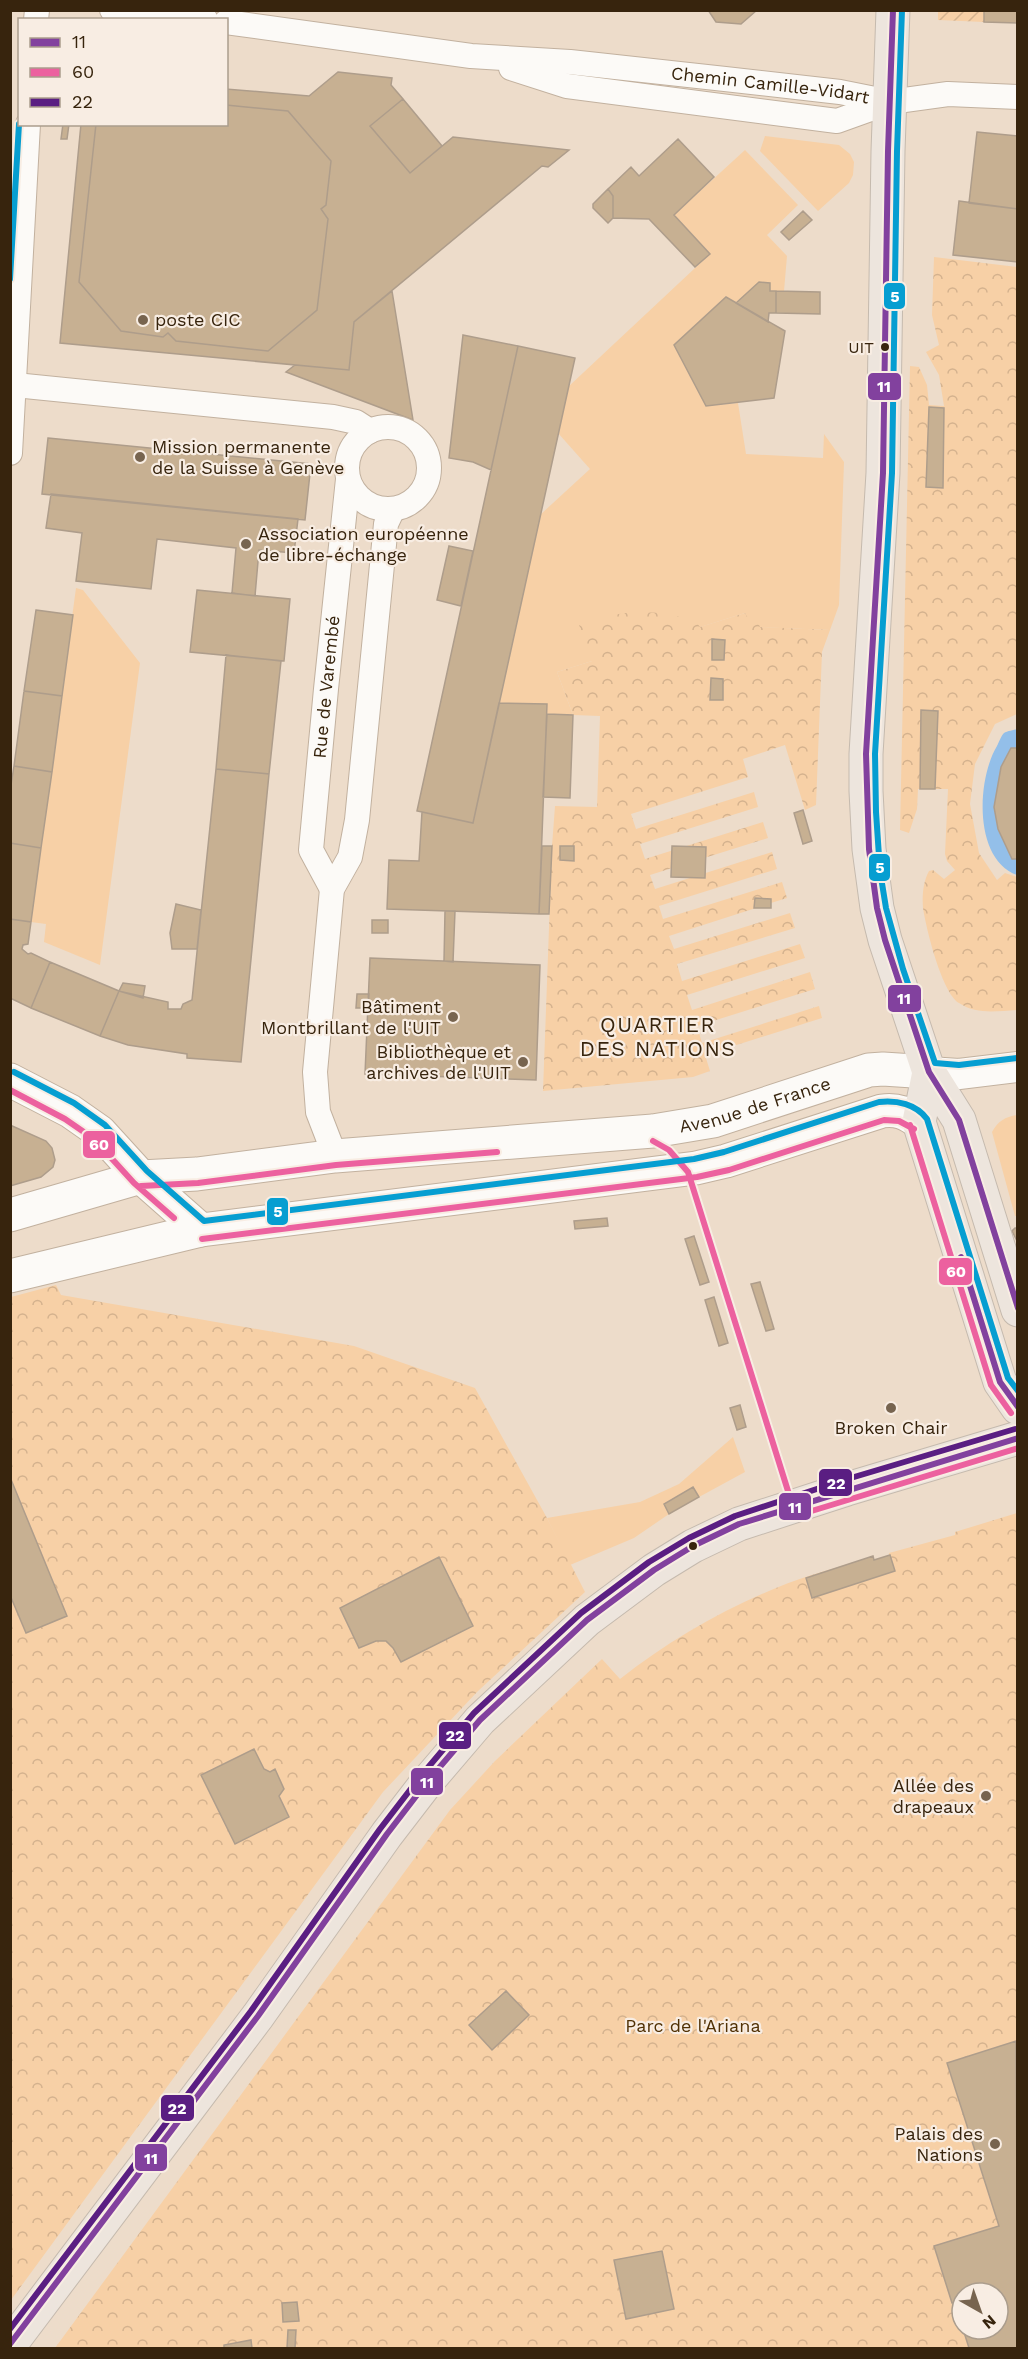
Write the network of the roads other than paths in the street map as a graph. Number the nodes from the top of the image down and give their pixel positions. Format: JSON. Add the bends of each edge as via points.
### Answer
{"nodes":[{"id":1,"x":112,"y":10,"type":"edge"},
{"id":2,"x":893,"y":10,"type":"edge"},
{"id":3,"x":187,"y":18,"type":"edge"},
{"id":4,"x":228,"y":22,"type":"edge"},
{"id":5,"x":1017,"y":97,"type":"edge"},
{"id":6,"x":890,"y":102,"type":"junction"},
{"id":7,"x":28,"y":126,"type":"edge"},
{"id":8,"x":15,"y":385,"type":"junction"},
{"id":9,"x":370,"y":431,"type":"junction"},
{"id":10,"x":10,"y":453,"type":"edge"},
{"id":11,"x":348,"y":479,"type":"junction"},
{"id":12,"x":393,"y":509,"type":"junction"},
{"id":13,"x":332,"y":889,"type":"junction"},
{"id":14,"x":1017,"y":1067,"type":"edge"},
{"id":15,"x":929,"y":1072,"type":"junction"},
{"id":16,"x":10,"y":1080,"type":"edge"},
{"id":17,"x":919,"y":1122,"type":"junction"},
{"id":18,"x":335,"y":1156,"type":"junction"},
{"id":19,"x":141,"y":1177,"type":"junction"},
{"id":20,"x":10,"y":1215,"type":"edge"},
{"id":21,"x":201,"y":1230,"type":"junction"},
{"id":22,"x":10,"y":1276,"type":"edge"},
{"id":23,"x":1017,"y":1310,"type":"edge"},
{"id":24,"x":1017,"y":1408,"type":"edge"},
{"id":25,"x":1017,"y":1438,"type":"edge"},
{"id":26,"x":10,"y":2345,"type":"edge"}],
"edges":[{"from":1,"to":3,"type":"street"},
{"from":2,"to":6,"type":"main road"},
{"from":4,"to":6,"type":"street","name":"Chemin Camille-Vidart","via":[[471,56],[725,79],[840,92]]},
{"from":5,"to":6,"type":"street","name":"Chemin Camille-Vidart","via":[[948,94]]},
{"from":6,"to":15,"type":"main road","via":[[883,473],[866,791],[877,908]]},
{"from":7,"to":8,"type":"street"},
{"from":8,"to":9,"type":"street","via":[[333,417],[356,422]]},
{"from":8,"to":10,"type":"street"},
{"from":9,"to":11,"type":"street","via":[[353,446]]},
{"from":9,"to":12,"type":"street","via":[[402,429],[422,444],[427,454],[428,478],[423,489],[416,499]]},
{"from":11,"to":12,"type":"street","via":[[353,490],[370,505]]},
{"from":11,"to":13,"type":"street","name":"Rue de Varembé","via":[[311,850]]},
{"from":12,"to":13,"type":"street","via":[[386,524],[357,820],[350,857]]},
{"from":13,"to":18,"type":"street","via":[[315,1072],[318,1112]]},
{"from":14,"to":15,"type":"street","via":[[959,1074]]},
{"from":15,"to":17,"type":"main road"},
{"from":15,"to":18,"type":"main road","name":"Avenue de France","via":[[869,1070],[713,1121],[653,1131]]},
{"from":15,"to":23,"type":"main road","via":[[959,1120]]},
{"from":16,"to":19,"type":"main road","via":[[84,1120]]},
{"from":17,"to":21,"type":"main road","via":[[904,1112],[882,1111],[696,1168]]},
{"from":17,"to":24,"type":"main road","via":[[1000,1382]]},
{"from":18,"to":19,"type":"main road","name":"Avenue de France"},
{"from":19,"to":20,"type":"main road","name":"Avenue de France"},
{"from":19,"to":21,"type":"main road"},
{"from":21,"to":22,"type":"main road"},
{"from":25,"to":26,"type":"main road","via":[[730,1528],[638,1581],[587,1620],[480,1720],[427,1782],[258,2016]]}]}
